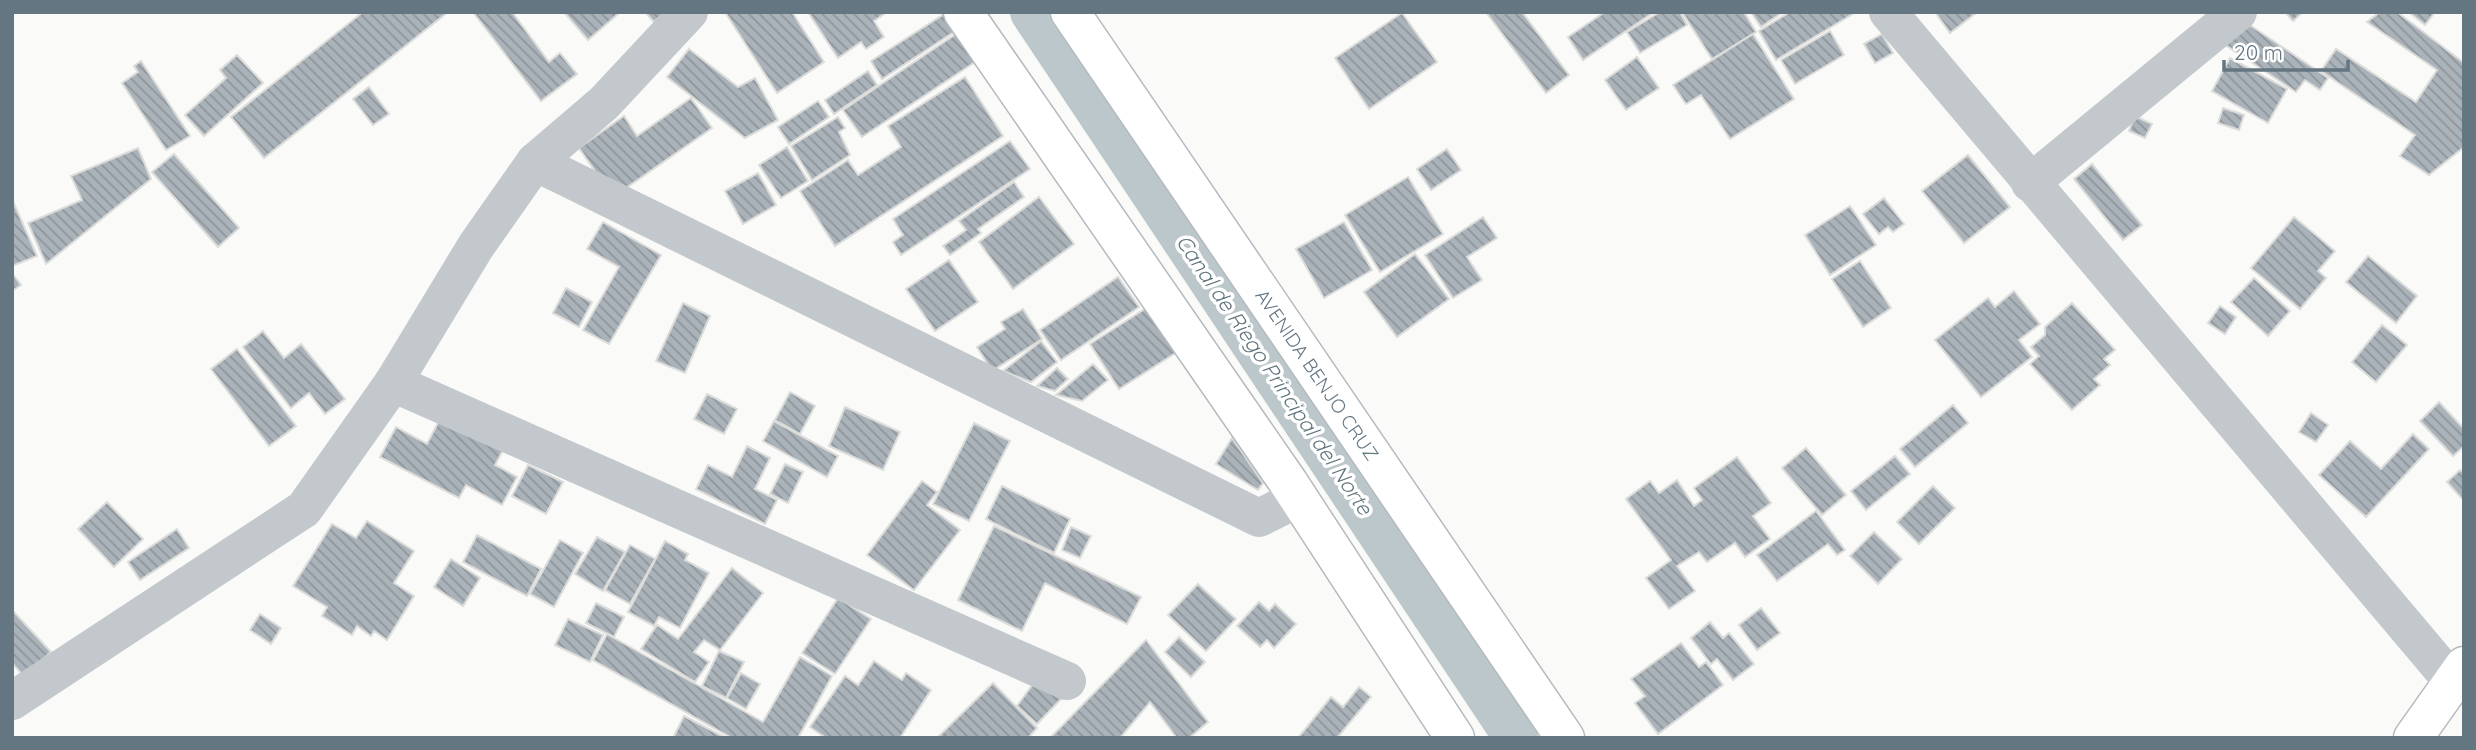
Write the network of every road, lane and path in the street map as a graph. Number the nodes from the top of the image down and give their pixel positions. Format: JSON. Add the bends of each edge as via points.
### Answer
{"nodes":[{"id":1,"x":689,"y":12,"type":"edge"},
{"id":2,"x":963,"y":12,"type":"edge"},
{"id":3,"x":1070,"y":12,"type":"edge"},
{"id":4,"x":1888,"y":12,"type":"edge"},
{"id":5,"x":2238,"y":12,"type":"edge"},
{"id":6,"x":535,"y":162,"type":"junction"},
{"id":7,"x":2030,"y":183,"type":"junction"},
{"id":8,"x":393,"y":383,"type":"junction"},
{"id":9,"x":1297,"y":499,"type":"junction"},
{"id":10,"x":2458,"y":674,"type":"edge"},
{"id":11,"x":1067,"y":681,"type":"dead end"},
{"id":12,"x":12,"y":701,"type":"edge"},
{"id":13,"x":1455,"y":738,"type":"edge"},
{"id":14,"x":1565,"y":738,"type":"edge"},
{"id":15,"x":2413,"y":738,"type":"edge"}],
"edges":[{"from":1,"to":6,"type":"street","via":[[604,103]]},
{"from":2,"to":9,"type":"main road"},
{"from":3,"to":14,"type":"main road","name":"AVENIDA BENJO CRUZ"},
{"from":4,"to":7,"type":"street"},
{"from":5,"to":7,"type":"street"},
{"from":6,"to":8,"type":"street","via":[[476,246]]},
{"from":6,"to":9,"type":"street","via":[[1259,518]]},
{"from":7,"to":10,"type":"street"},
{"from":8,"to":11,"type":"street"},
{"from":8,"to":12,"type":"street","via":[[304,509]]},
{"from":9,"to":13,"type":"main road"},
{"from":10,"to":15,"type":"main road"}]}
